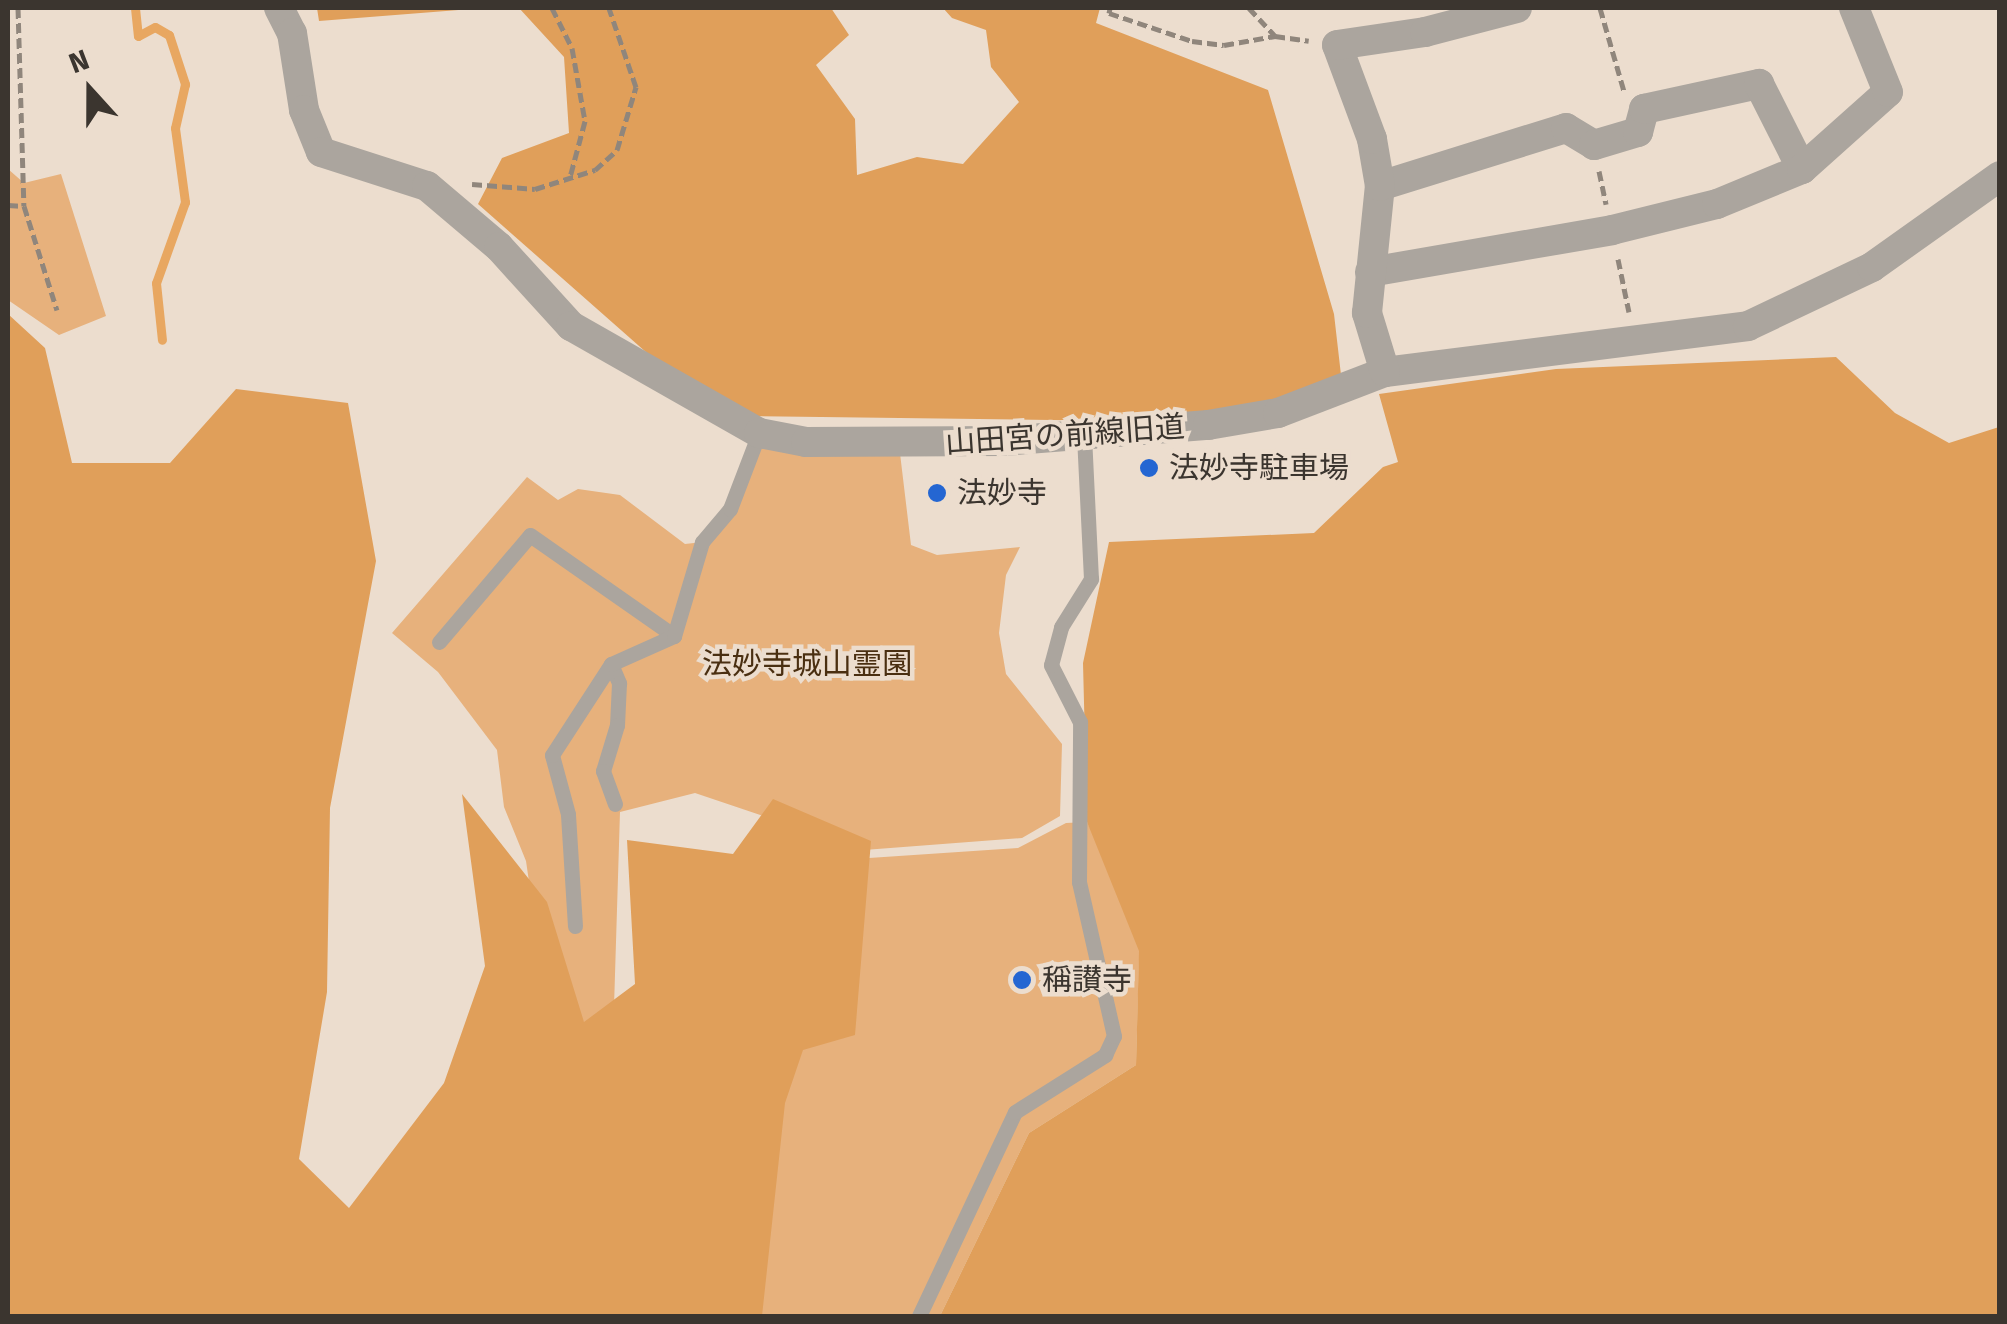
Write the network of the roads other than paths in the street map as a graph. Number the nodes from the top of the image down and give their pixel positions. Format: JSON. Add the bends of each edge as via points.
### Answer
{"nodes":[{"id":1,"x":279,"y":8,"type":"edge"},
{"id":2,"x":1516,"y":8,"type":"edge"},
{"id":3,"x":1854,"y":8,"type":"edge"},
{"id":4,"x":1802,"y":170,"type":"junction"},
{"id":5,"x":2000,"y":176,"type":"edge"},
{"id":6,"x":1380,"y":186,"type":"junction"},
{"id":7,"x":1370,"y":272,"type":"junction"},
{"id":8,"x":1385,"y":372,"type":"junction"},
{"id":9,"x":759,"y":433,"type":"junction"},
{"id":10,"x":1084,"y":436,"type":"junction"},
{"id":11,"x":674,"y":636,"type":"junction"},
{"id":12,"x":439,"y":642,"type":"dead end"},
{"id":13,"x":611,"y":664,"type":"junction"},
{"id":14,"x":616,"y":804,"type":"dead end"},
{"id":15,"x":575,"y":926,"type":"dead end"},
{"id":16,"x":918,"y":1316,"type":"edge"}],
"edges":[{"from":1,"to":9,"type":"street","name":"山田宮の前線旧道","via":[[292,33],[304,110],[321,152],[426,186],[500,247],[551,311]]},
{"from":2,"to":6,"type":"street","via":[[1337,45],[1372,138]]},
{"from":3,"to":4,"type":"street","via":[[1888,92]]},
{"from":4,"to":6,"type":"street","via":[[1759,84],[1644,109],[1638,132],[1594,145],[1566,128]]},
{"from":4,"to":7,"type":"street","via":[[1717,204],[1612,230]]},
{"from":5,"to":8,"type":"street","name":"山田宮の前線旧道","via":[[1872,267],[1748,326]]},
{"from":6,"to":7,"type":"street"},
{"from":7,"to":8,"type":"street","via":[[1367,313]]},
{"from":8,"to":10,"type":"street","name":"山田宮の前線旧道","via":[[1260,418]]},
{"from":9,"to":10,"type":"street","name":"山田宮の前線旧道","via":[[899,445]]},
{"from":9,"to":11,"type":"lane","via":[[730,509],[702,542]]},
{"from":10,"to":16,"type":"lane","via":[[1091,579],[1061,627],[1051,665],[1080,722],[1079,882],[1114,1036],[1105,1055],[1015,1112]]},
{"from":11,"to":12,"type":"lane","via":[[530,535]]},
{"from":11,"to":13,"type":"lane"},
{"from":13,"to":14,"type":"lane","via":[[619,683],[617,725],[604,771]]},
{"from":13,"to":15,"type":"lane","via":[[552,756],[568,814]]}]}
